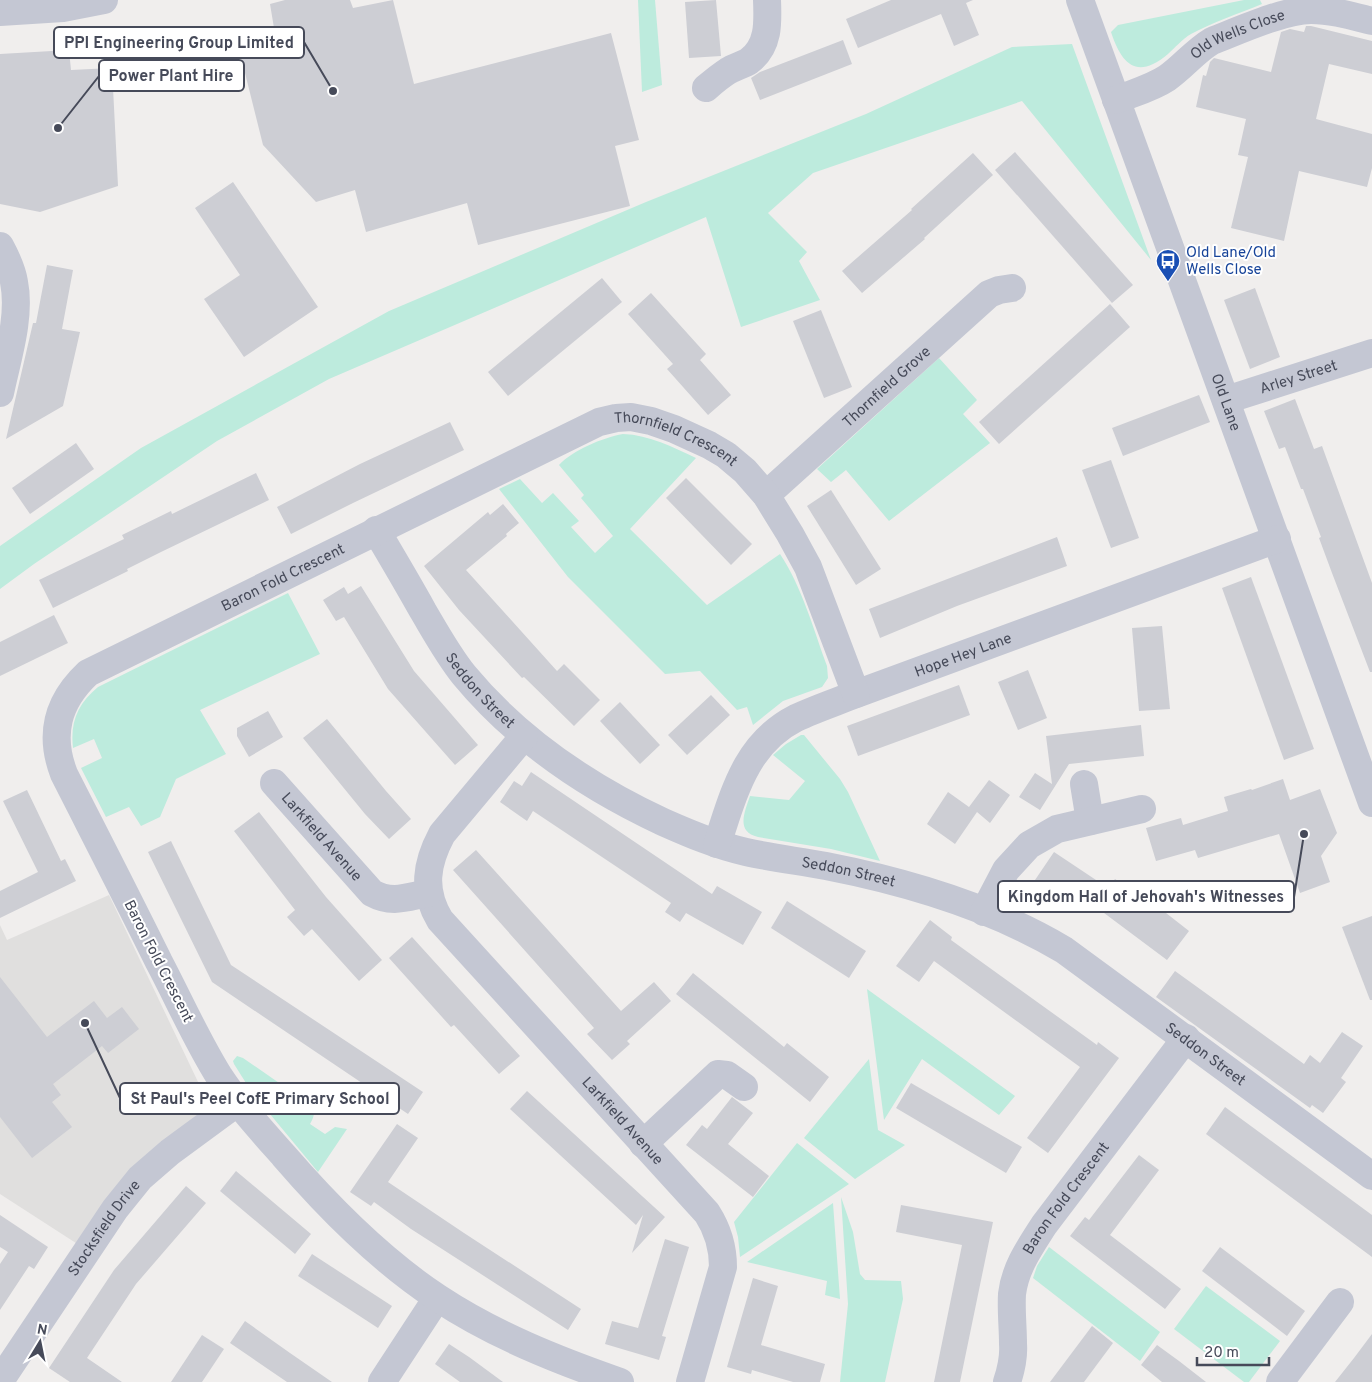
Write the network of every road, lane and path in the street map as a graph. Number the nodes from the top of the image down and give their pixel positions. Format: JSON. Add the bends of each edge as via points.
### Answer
{"nodes":[{"id":1,"x":104,"y":0,"type":"edge"},
{"id":2,"x":767,"y":0,"type":"edge"},
{"id":3,"x":1080,"y":0,"type":"edge"},
{"id":4,"x":0,"y":12,"type":"edge"},
{"id":5,"x":1372,"y":21,"type":"edge"},
{"id":6,"x":706,"y":88,"type":"dead end"},
{"id":7,"x":1116,"y":100,"type":"junction"},
{"id":8,"x":0,"y":246,"type":"edge"},
{"id":9,"x":1012,"y":288,"type":"dead end"},
{"id":10,"x":1372,"y":354,"type":"edge"},
{"id":11,"x":0,"y":393,"type":"edge"},
{"id":12,"x":1226,"y":400,"type":"junction"},
{"id":13,"x":766,"y":495,"type":"junction"},
{"id":14,"x":376,"y":530,"type":"junction"},
{"id":15,"x":1277,"y":539,"type":"junction"},
{"id":16,"x":856,"y":694,"type":"junction"},
{"id":17,"x":524,"y":736,"type":"junction"},
{"id":18,"x":1365,"y":764,"type":"edge"},
{"id":19,"x":274,"y":783,"type":"dead end"},
{"id":20,"x":1084,"y":784,"type":"dead end"},
{"id":21,"x":1372,"y":803,"type":"edge"},
{"id":22,"x":1142,"y":810,"type":"dead end"},
{"id":23,"x":1090,"y":821,"type":"junction"},
{"id":24,"x":717,"y":844,"type":"junction"},
{"id":25,"x":428,"y":893,"type":"junction"},
{"id":26,"x":984,"y":912,"type":"junction"},
{"id":27,"x":1186,"y":1038,"type":"junction"},
{"id":28,"x":744,"y":1087,"type":"dead end"},
{"id":29,"x":238,"y":1102,"type":"junction"},
{"id":30,"x":643,"y":1144,"type":"junction"},
{"id":31,"x":1372,"y":1176,"type":"edge"},
{"id":32,"x":437,"y":1298,"type":"junction"},
{"id":33,"x":1340,"y":1302,"type":"dead end"},
{"id":34,"x":0,"y":1381,"type":"edge"},
{"id":35,"x":382,"y":1382,"type":"edge"},
{"id":36,"x":620,"y":1382,"type":"edge"},
{"id":37,"x":690,"y":1382,"type":"edge"},
{"id":38,"x":1007,"y":1382,"type":"edge"},
{"id":39,"x":1280,"y":1382,"type":"edge"}],
"edges":[{"from":1,"to":4,"type":"street","via":[[63,8]]},
{"from":2,"to":6,"type":"street","via":[[766,36],[760,49],[749,61],[728,71]]},
{"from":3,"to":7,"type":"street","name":"Old Lane"},
{"from":5,"to":7,"type":"street","name":"Old Wells Close","via":[[1329,11],[1294,12],[1212,41],[1168,78]]},
{"from":7,"to":12,"type":"street","name":"Old Lane"},
{"from":8,"to":11,"type":"street","via":[[14,282],[16,312]]},
{"from":9,"to":13,"type":"street","name":"Thornfield Grove","via":[[989,294]]},
{"from":10,"to":12,"type":"street","name":"Arley Street"},
{"from":12,"to":15,"type":"street","name":"Old Lane"},
{"from":13,"to":14,"type":"street","name":"Thornfield Crescent","via":[[745,471],[709,445],[651,421],[616,418],[582,430]]},
{"from":13,"to":16,"type":"street","name":"Thornfield Crescent","via":[[808,567]]},
{"from":14,"to":17,"type":"street","name":"Seddon Street","via":[[442,643],[464,674]]},
{"from":14,"to":29,"type":"street","name":"Baron Fold Crescent","via":[[88,673],[67,697],[57,726],[58,758],[64,774],[204,1049]]},
{"from":15,"to":16,"type":"street","name":"Hope Hey Lane"},
{"from":15,"to":18,"type":"street","name":"Old Lane"},
{"from":16,"to":24,"type":"street","name":"Hope Hey Lane","via":[[796,718],[763,742],[750,758],[737,784]]},
{"from":17,"to":24,"type":"street","name":"Seddon Street","via":[[619,800],[684,832]]},
{"from":17,"to":25,"type":"street","name":"Larkfield Avenue","via":[[442,834],[429,866]]},
{"from":18,"to":21,"type":"street","name":"Old Lane"},
{"from":19,"to":25,"type":"street","name":"Larkfield Avenue","via":[[372,893],[393,900]]},
{"from":20,"to":23,"type":"street"},
{"from":22,"to":23,"type":"street"},
{"from":23,"to":26,"type":"street","via":[[1057,828],[1028,845],[1006,870]]},
{"from":24,"to":26,"type":"street","name":"Seddon Street","via":[[893,882]]},
{"from":25,"to":30,"type":"street","name":"Larkfield Avenue","via":[[440,920]]},
{"from":26,"to":27,"type":"street","name":"Seddon Street","via":[[1035,933],[1064,950]]},
{"from":27,"to":31,"type":"street","name":"Seddon Street"},
{"from":27,"to":38,"type":"street","name":"Baron Fold Crescent","via":[[1026,1253],[1012,1293],[1014,1346]]},
{"from":28,"to":30,"type":"street","via":[[728,1075],[718,1074]]},
{"from":29,"to":32,"type":"street","name":"Baron Fold Crescent","via":[[312,1188],[361,1238]]},
{"from":29,"to":34,"type":"street","name":"Stocksfield Drive","via":[[140,1178],[115,1209]]},
{"from":30,"to":37,"type":"street","name":"Larkfield Avenue","via":[[707,1213],[716,1226],[722,1246],[723,1267]]},
{"from":32,"to":35,"type":"street"},
{"from":32,"to":36,"type":"street","name":"Baron Fold Crescent","via":[[523,1344]]},
{"from":33,"to":39,"type":"street"}]}
